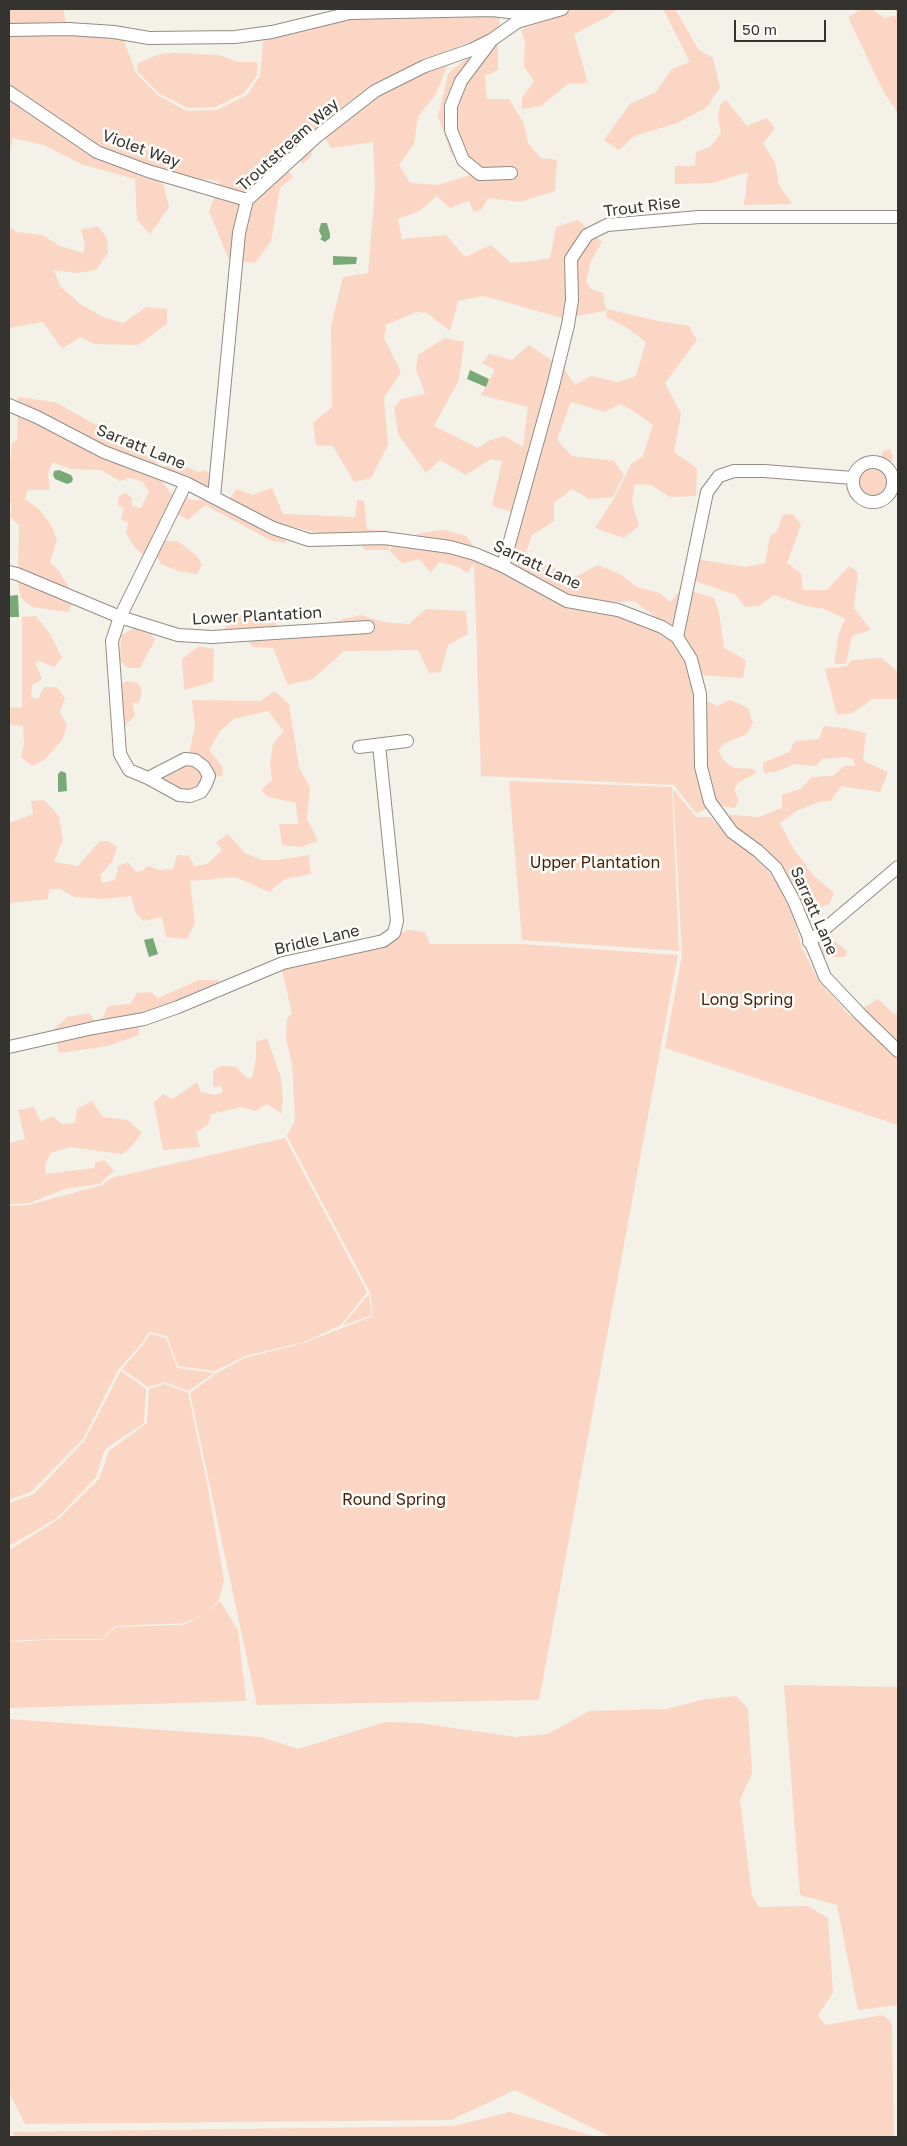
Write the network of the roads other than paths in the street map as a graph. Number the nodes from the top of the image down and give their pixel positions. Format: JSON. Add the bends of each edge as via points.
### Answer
{"nodes":[{"id":1,"x":562,"y":9,"type":"edge"},
{"id":2,"x":539,"y":16,"type":"junction"},
{"id":3,"x":9,"y":30,"type":"edge"},
{"id":4,"x":493,"y":39,"type":"junction"},
{"id":5,"x":9,"y":92,"type":"edge"},
{"id":6,"x":511,"y":173,"type":"dead end"},
{"id":7,"x":247,"y":200,"type":"junction"},
{"id":8,"x":898,"y":217,"type":"edge"},
{"id":9,"x":9,"y":405,"type":"edge"},
{"id":10,"x":853,"y":478,"type":"dead end"},
{"id":11,"x":186,"y":483,"type":"junction"},
{"id":12,"x":214,"y":497,"type":"junction"},
{"id":13,"x":503,"y":566,"type":"junction"},
{"id":14,"x":9,"y":572,"type":"edge"},
{"id":15,"x":120,"y":617,"type":"junction"},
{"id":16,"x":368,"y":627,"type":"dead end"},
{"id":17,"x":677,"y":637,"type":"junction"},
{"id":18,"x":407,"y":741,"type":"dead end"},
{"id":19,"x":379,"y":745,"type":"junction"},
{"id":20,"x":359,"y":747,"type":"dead end"},
{"id":21,"x":148,"y":778,"type":"dead end"},
{"id":22,"x":898,"y":867,"type":"edge"},
{"id":23,"x":809,"y":942,"type":"junction"},
{"id":24,"x":9,"y":1047,"type":"edge"},
{"id":25,"x":898,"y":1051,"type":"edge"}],
"edges":[{"from":1,"to":2,"type":"street","name":"Troutstream Way"},
{"from":2,"to":3,"type":"street","via":[[492,10],[350,13],[272,32],[235,37],[149,38],[69,29]]},
{"from":2,"to":4,"type":"street","name":"Troutstream Way","via":[[517,22]]},
{"from":4,"to":6,"type":"street","via":[[462,81],[451,106],[451,130],[463,160],[480,174]]},
{"from":4,"to":7,"type":"street","name":"Troutstream Way","via":[[374,91],[316,137]]},
{"from":5,"to":7,"type":"street","name":"Violet Way","via":[[97,152],[148,171]]},
{"from":7,"to":12,"type":"street","name":"Troutstream Way","via":[[238,242]]},
{"from":8,"to":13,"type":"street","name":"Trout Rise","via":[[699,217],[607,225],[587,235],[571,259],[572,300],[568,325]]},
{"from":9,"to":11,"type":"street","name":"Sarratt Lane","via":[[37,416],[104,452]]},
{"from":10,"to":17,"type":"street","via":[[764,471],[734,471],[719,476],[706,492]]},
{"from":11,"to":12,"type":"street","name":"Sarratt Lane"},
{"from":11,"to":15,"type":"street"},
{"from":12,"to":13,"type":"street","name":"Sarratt Lane","via":[[273,528],[308,540],[384,538],[450,547]]},
{"from":13,"to":17,"type":"street","name":"Sarratt Lane","via":[[567,601],[618,610],[662,627]]},
{"from":14,"to":15,"type":"street","name":"Lower Plantation"},
{"from":15,"to":16,"type":"street","name":"Lower Plantation","via":[[178,635],[212,637]]},
{"from":15,"to":21,"type":"street","via":[[112,641],[120,754],[129,770]]},
{"from":17,"to":23,"type":"street","name":"Sarratt Lane","via":[[691,659],[700,694],[701,767],[710,802],[732,832],[776,868],[794,901]]},
{"from":18,"to":19,"type":"street"},
{"from":19,"to":20,"type":"street"},
{"from":19,"to":24,"type":"street","name":"Bridle Lane","via":[[396,914],[394,933],[383,942],[282,963],[144,1019]]},
{"from":22,"to":23,"type":"street"},
{"from":23,"to":25,"type":"street","name":"Sarratt Lane","via":[[825,977]]}]}
